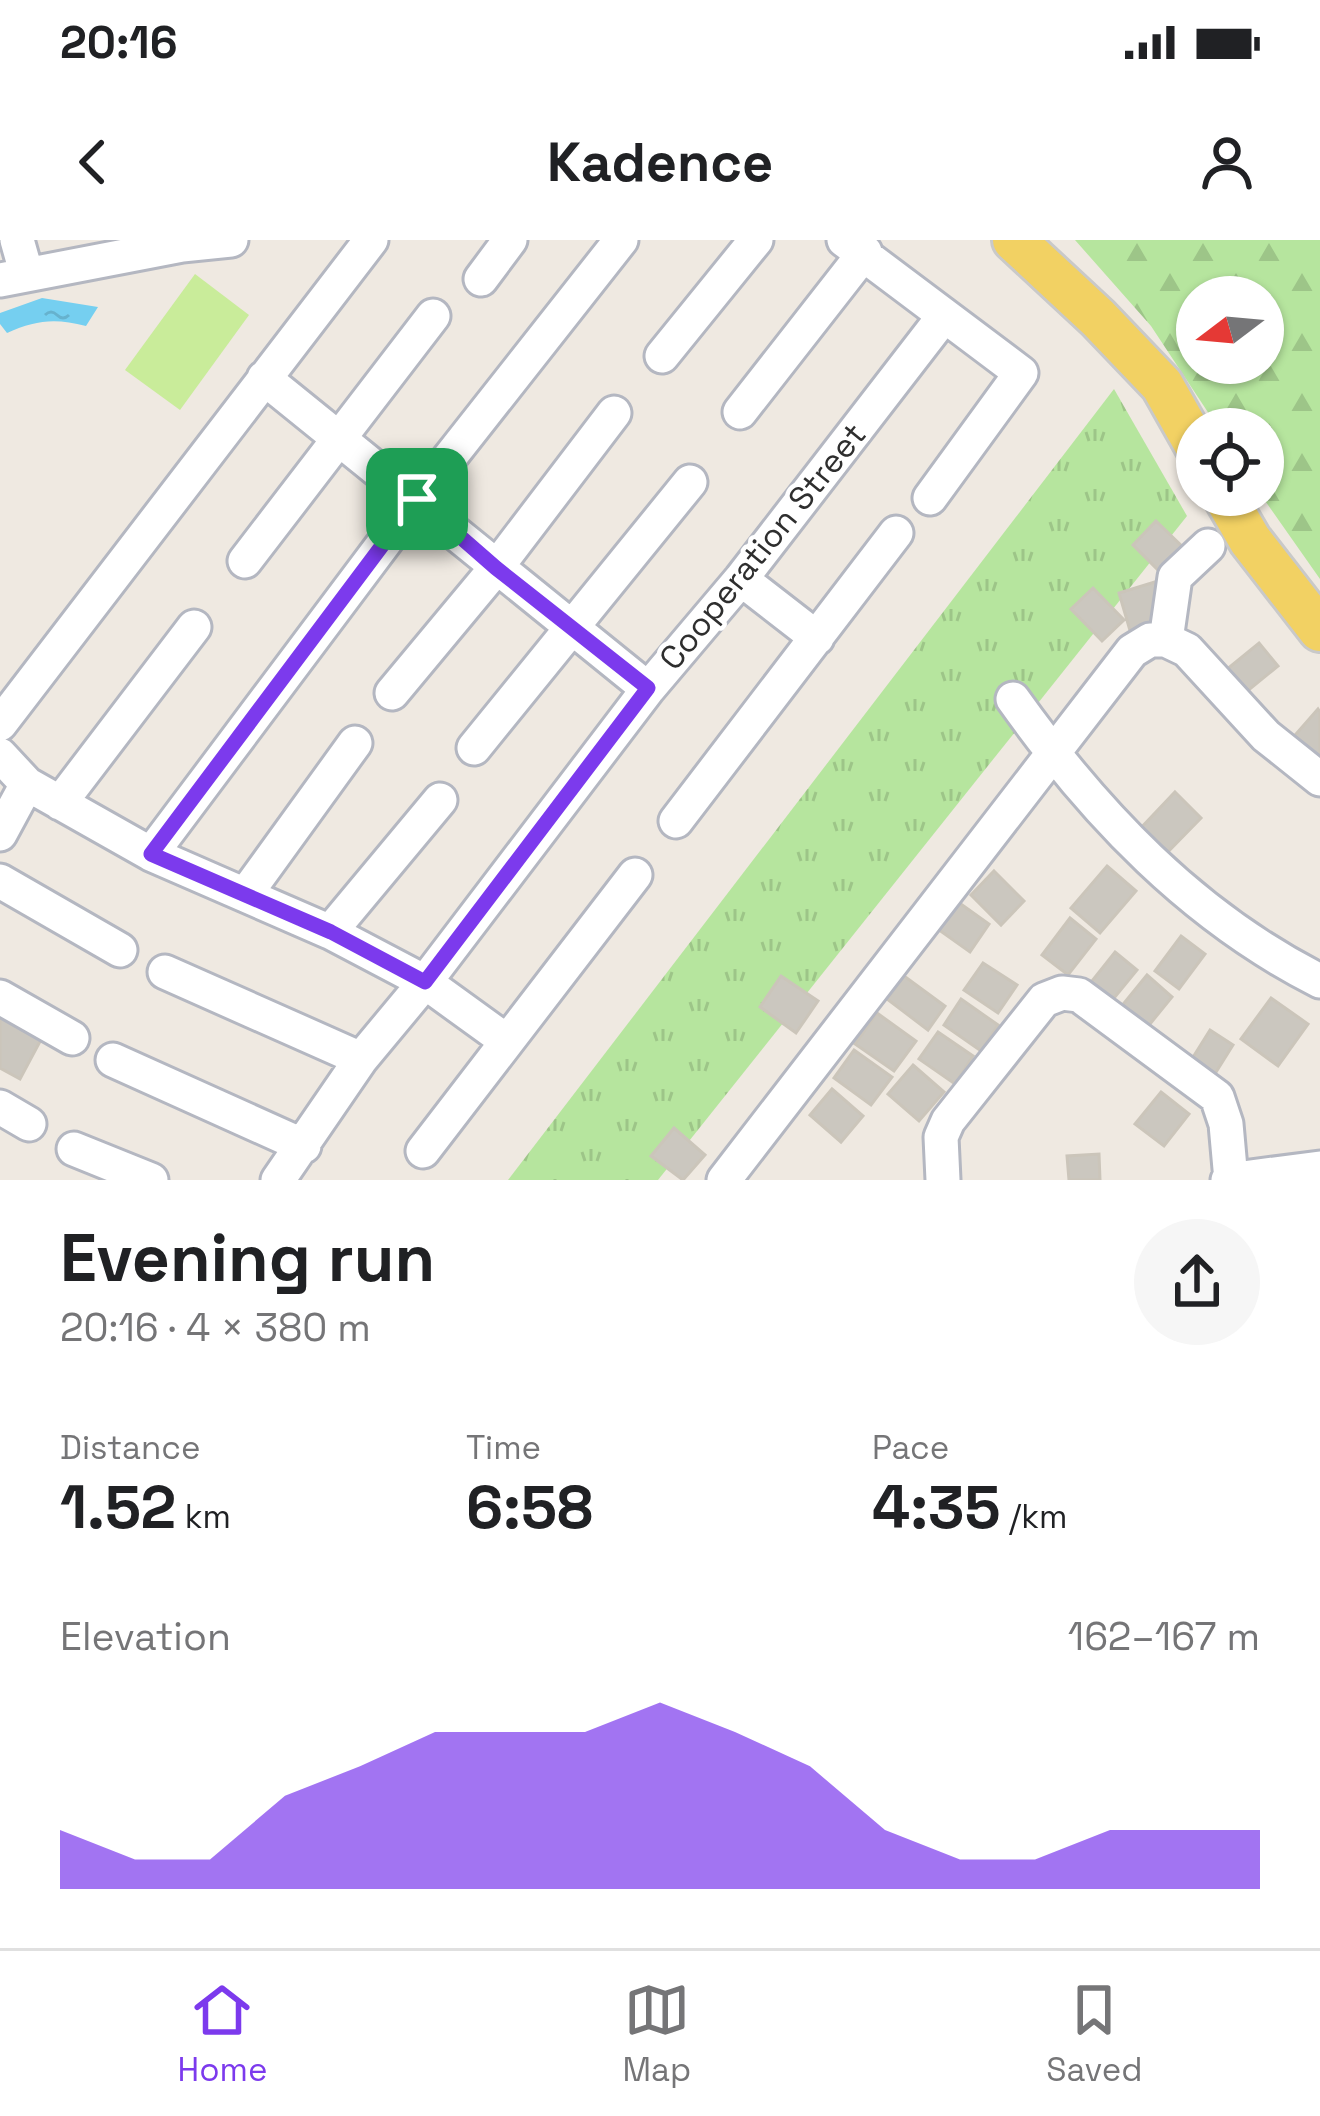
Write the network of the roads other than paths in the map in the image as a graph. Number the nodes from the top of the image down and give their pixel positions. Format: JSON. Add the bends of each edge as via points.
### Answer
{"nodes":[{"id":1,"x":231,"y":240,"type":"edge"},
{"id":2,"x":358,"y":240,"type":"edge"},
{"id":3,"x":510,"y":240,"type":"edge"},
{"id":4,"x":621,"y":240,"type":"edge"},
{"id":5,"x":756,"y":240,"type":"edge"},
{"id":6,"x":1014,"y":240,"type":"edge"},
{"id":7,"x":371,"y":241,"type":"edge"},
{"id":8,"x":182,"y":242,"type":"edge"},
{"id":9,"x":854,"y":246,"type":"edge"},
{"id":10,"x":9,"y":270,"type":"edge"},
{"id":11,"x":481,"y":279,"type":"dead end"},
{"id":12,"x":434,"y":316,"type":"dead end"},
{"id":13,"x":944,"y":316,"type":"junction"},
{"id":14,"x":662,"y":356,"type":"dead end"},
{"id":15,"x":264,"y":378,"type":"junction"},
{"id":16,"x":1176,"y":410,"type":"edge"},
{"id":17,"x":740,"y":412,"type":"dead end"},
{"id":18,"x":614,"y":413,"type":"dead end"},
{"id":19,"x":337,"y":438,"type":"junction"},
{"id":20,"x":690,"y":482,"type":"dead end"},
{"id":21,"x":930,"y":498,"type":"dead end"},
{"id":22,"x":417,"y":499,"type":"junction"},
{"id":23,"x":1236,"y":516,"type":"edge"},
{"id":24,"x":896,"y":533,"type":"dead end"},
{"id":25,"x":1208,"y":546,"type":"dead end"},
{"id":26,"x":245,"y":561,"type":"dead end"},
{"id":27,"x":496,"y":568,"type":"junction"},
{"id":28,"x":741,"y":579,"type":"junction"},
{"id":29,"x":194,"y":628,"type":"dead end"},
{"id":30,"x":1320,"y":630,"type":"edge"},
{"id":31,"x":573,"y":631,"type":"junction"},
{"id":32,"x":817,"y":638,"type":"junction"},
{"id":33,"x":1166,"y":640,"type":"junction"},
{"id":34,"x":648,"y":688,"type":"junction"},
{"id":35,"x":392,"y":693,"type":"dead end"},
{"id":36,"x":1013,"y":699,"type":"dead end"},
{"id":37,"x":0,"y":724,"type":"edge"},
{"id":38,"x":355,"y":743,"type":"dead end"},
{"id":39,"x":474,"y":748,"type":"dead end"},
{"id":40,"x":0,"y":754,"type":"edge"},
{"id":41,"x":1053,"y":756,"type":"junction"},
{"id":42,"x":1320,"y":779,"type":"edge"},
{"id":43,"x":27,"y":784,"type":"junction"},
{"id":44,"x":440,"y":800,"type":"dead end"},
{"id":45,"x":60,"y":803,"type":"junction"},
{"id":46,"x":676,"y":820,"type":"dead end"},
{"id":47,"x":0,"y":834,"type":"edge"},
{"id":48,"x":151,"y":854,"type":"junction"},
{"id":49,"x":634,"y":875,"type":"dead end"},
{"id":50,"x":0,"y":881,"type":"edge"},
{"id":51,"x":245,"y":895,"type":"junction"},
{"id":52,"x":331,"y":932,"type":"junction"},
{"id":53,"x":119,"y":950,"type":"dead end"},
{"id":54,"x":165,"y":972,"type":"dead end"},
{"id":55,"x":1320,"y":981,"type":"edge"},
{"id":56,"x":425,"y":982,"type":"junction"},
{"id":57,"x":0,"y":997,"type":"edge"},
{"id":58,"x":72,"y":1038,"type":"dead end"},
{"id":59,"x":505,"y":1040,"type":"junction"},
{"id":60,"x":361,"y":1058,"type":"junction"},
{"id":61,"x":112,"y":1060,"type":"dead end"},
{"id":62,"x":304,"y":1146,"type":"junction"},
{"id":63,"x":74,"y":1149,"type":"dead end"},
{"id":64,"x":423,"y":1151,"type":"dead end"},
{"id":65,"x":1320,"y":1168,"type":"edge"},
{"id":66,"x":735,"y":1177,"type":"edge"},
{"id":67,"x":151,"y":1180,"type":"edge"},
{"id":68,"x":278,"y":1180,"type":"edge"},
{"id":69,"x":943,"y":1180,"type":"edge"},
{"id":70,"x":1229,"y":1180,"type":"edge"}],
"edges":[{"from":1,"to":8,"type":"street"},
{"from":2,"to":7,"type":"street"},
{"from":3,"to":11,"type":"street"},
{"from":4,"to":22,"type":"street"},
{"from":5,"to":14,"type":"street"},
{"from":6,"to":16,"type":"main road","via":[[1162,385]]},
{"from":7,"to":15,"type":"street"},
{"from":8,"to":10,"type":"street"},
{"from":9,"to":13,"type":"street"},
{"from":9,"to":17,"type":"street"},
{"from":12,"to":19,"type":"street"},
{"from":13,"to":21,"type":"street","via":[[1021,373]]},
{"from":13,"to":28,"type":"street","name":"Cooperation Street"},
{"from":15,"to":19,"type":"street"},
{"from":15,"to":37,"type":"street"},
{"from":18,"to":27,"type":"street"},
{"from":19,"to":22,"type":"street"},
{"from":19,"to":26,"type":"street"},
{"from":20,"to":31,"type":"street"},
{"from":22,"to":27,"type":"street"},
{"from":22,"to":48,"type":"street"},
{"from":23,"to":30,"type":"main road"},
{"from":24,"to":32,"type":"street"},
{"from":25,"to":33,"type":"street","via":[[1174,577]]},
{"from":27,"to":31,"type":"street"},
{"from":27,"to":35,"type":"street"},
{"from":28,"to":32,"type":"street"},
{"from":28,"to":34,"type":"street","name":"Cooperation Street"},
{"from":29,"to":45,"type":"street"},
{"from":31,"to":34,"type":"street"},
{"from":31,"to":39,"type":"street"},
{"from":32,"to":46,"type":"street"},
{"from":33,"to":41,"type":"street","via":[[1132,651]]},
{"from":33,"to":42,"type":"street","via":[[1202,663],[1265,736]]},
{"from":34,"to":56,"type":"street","name":"Cooperation Street"},
{"from":36,"to":41,"type":"street"},
{"from":38,"to":51,"type":"street"},
{"from":40,"to":43,"type":"street"},
{"from":41,"to":55,"type":"street","via":[[1109,822],[1208,911]]},
{"from":41,"to":66,"type":"street"},
{"from":43,"to":45,"type":"street"},
{"from":43,"to":47,"type":"street"},
{"from":44,"to":52,"type":"street"},
{"from":45,"to":48,"type":"street"},
{"from":48,"to":51,"type":"street"},
{"from":49,"to":59,"type":"street"},
{"from":50,"to":53,"type":"street"},
{"from":51,"to":52,"type":"street"},
{"from":52,"to":56,"type":"street"},
{"from":54,"to":60,"type":"street"},
{"from":56,"to":59,"type":"street"},
{"from":56,"to":60,"type":"street","name":"Cooperation Street"},
{"from":57,"to":58,"type":"street"},
{"from":59,"to":64,"type":"street"},
{"from":60,"to":62,"type":"street","name":"Cooperation Street"},
{"from":61,"to":62,"type":"street"},
{"from":62,"to":68,"type":"street","name":"Cooperation Street"},
{"from":63,"to":67,"type":"street"},
{"from":65,"to":70,"type":"street"},
{"from":69,"to":70,"type":"street","via":[[940,1138],[948,1121],[1044,1000],[1063,992],[1079,995],[1217,1097]]}]}
